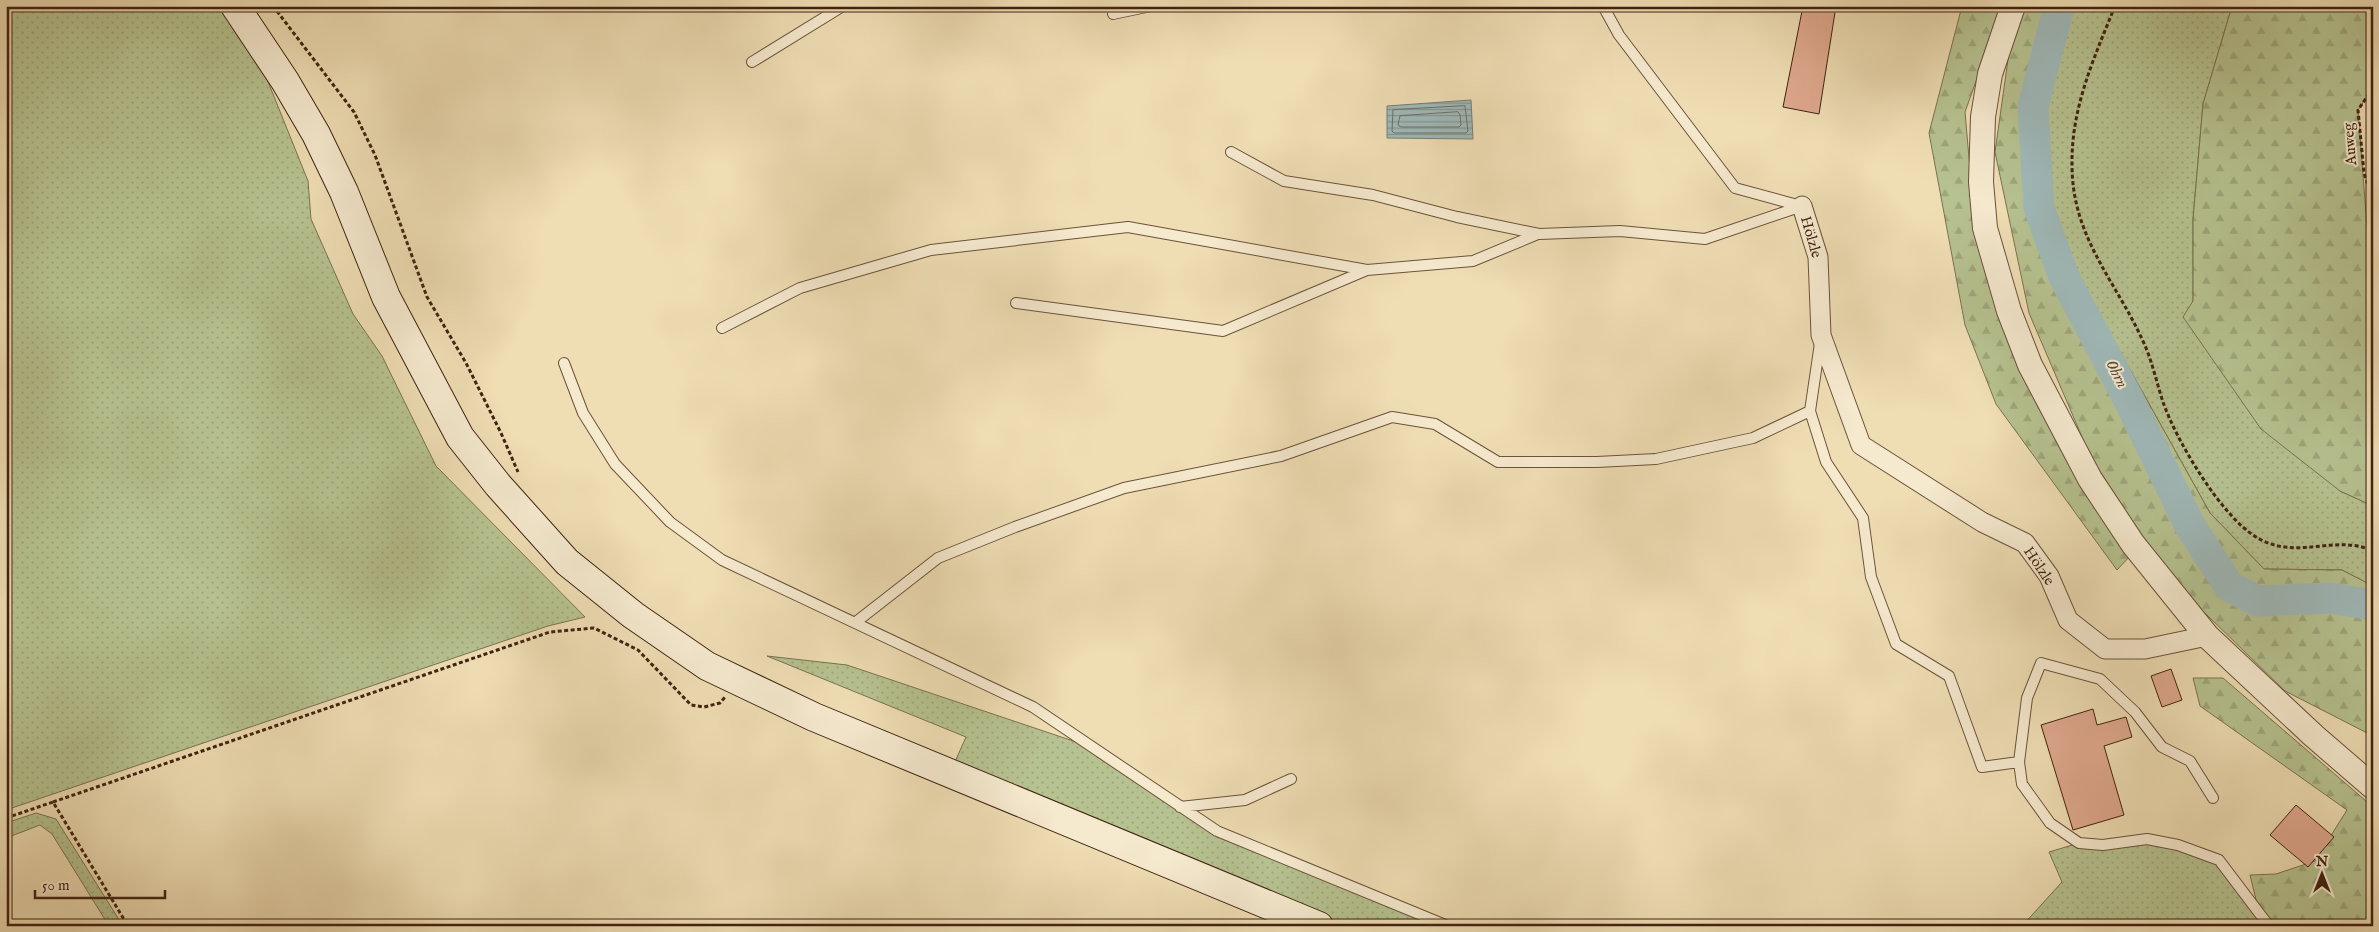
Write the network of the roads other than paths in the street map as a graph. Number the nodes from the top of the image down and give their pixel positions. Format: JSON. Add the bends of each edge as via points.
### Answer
{"nodes":[{"id":1,"x":235,"y":6,"type":"edge"},
{"id":2,"x":842,"y":6,"type":"edge"},
{"id":3,"x":1151,"y":6,"type":"edge"},
{"id":4,"x":1602,"y":6,"type":"edge"},
{"id":5,"x":2013,"y":6,"type":"edge"},
{"id":6,"x":1113,"y":14,"type":"dead end"},
{"id":7,"x":752,"y":62,"type":"dead end"},
{"id":8,"x":1231,"y":152,"type":"dead end"},
{"id":9,"x":1802,"y":206,"type":"junction"},
{"id":10,"x":1539,"y":234,"type":"junction"},
{"id":11,"x":1367,"y":270,"type":"junction"},
{"id":12,"x":1016,"y":303,"type":"dead end"},
{"id":13,"x":722,"y":328,"type":"dead end"},
{"id":14,"x":1821,"y":335,"type":"junction"},
{"id":15,"x":564,"y":363,"type":"dead end"},
{"id":16,"x":1810,"y":411,"type":"junction"},
{"id":17,"x":856,"y":622,"type":"junction"},
{"id":18,"x":2207,"y":636,"type":"junction"},
{"id":19,"x":2019,"y":762,"type":"junction"},
{"id":20,"x":1291,"y":779,"type":"dead end"},
{"id":21,"x":2373,"y":787,"type":"edge"},
{"id":22,"x":2214,"y":798,"type":"dead end"},
{"id":23,"x":1180,"y":807,"type":"junction"},
{"id":24,"x":1319,"y":926,"type":"edge"},
{"id":25,"x":1448,"y":926,"type":"edge"},
{"id":26,"x":2269,"y":926,"type":"edge"}],
"edges":[{"from":1,"to":24,"type":"main road","via":[[316,134],[344,192],[386,298],[460,437],[498,485],[568,562],[633,615],[707,666],[814,717]]},
{"from":2,"to":7,"type":"lane"},
{"from":3,"to":6,"type":"lane"},
{"from":4,"to":9,"type":"lane","via":[[1625,43],[1735,188]]},
{"from":5,"to":18,"type":"street","via":[[1990,74],[1983,117],[1981,182],[1985,228],[2009,311],[2030,365],[2090,479],[2133,544]]},
{"from":8,"to":10,"type":"lane","via":[[1284,181],[1373,194],[1457,217]]},
{"from":9,"to":10,"type":"lane","via":[[1704,239],[1620,231]]},
{"from":9,"to":14,"type":"street","name":"Hölzle","via":[[1818,257]]},
{"from":10,"to":11,"type":"lane","via":[[1473,261]]},
{"from":11,"to":12,"type":"lane","via":[[1223,331]]},
{"from":11,"to":13,"type":"lane","via":[[1128,227],[932,250],[800,288]]},
{"from":14,"to":16,"type":"lane"},
{"from":14,"to":18,"type":"street","name":"Hölzle","via":[[1861,445],[1982,522],[2025,543],[2049,576],[2068,620],[2105,649],[2145,649]]},
{"from":15,"to":17,"type":"lane","via":[[583,413],[615,464],[670,522],[722,560]]},
{"from":16,"to":17,"type":"lane","via":[[1753,438],[1656,459],[1597,462],[1498,462],[1435,424],[1392,417],[1281,456],[1124,488],[1015,526],[938,558]]},
{"from":16,"to":19,"type":"lane","via":[[1826,462],[1863,518],[1871,577],[1896,644],[1949,676],[1982,768]]},
{"from":17,"to":23,"type":"lane","via":[[1033,707]]},
{"from":18,"to":21,"type":"street"},
{"from":19,"to":22,"type":"lane","via":[[2027,698],[2041,663],[2100,679],[2135,712],[2162,747],[2190,761]]},
{"from":19,"to":26,"type":"lane","via":[[2022,784],[2050,823],[2079,843],[2104,845],[2147,839],[2178,845],[2219,860]]},
{"from":20,"to":23,"type":"lane","via":[[1245,800]]},
{"from":23,"to":25,"type":"lane","via":[[1217,831]]}]}
